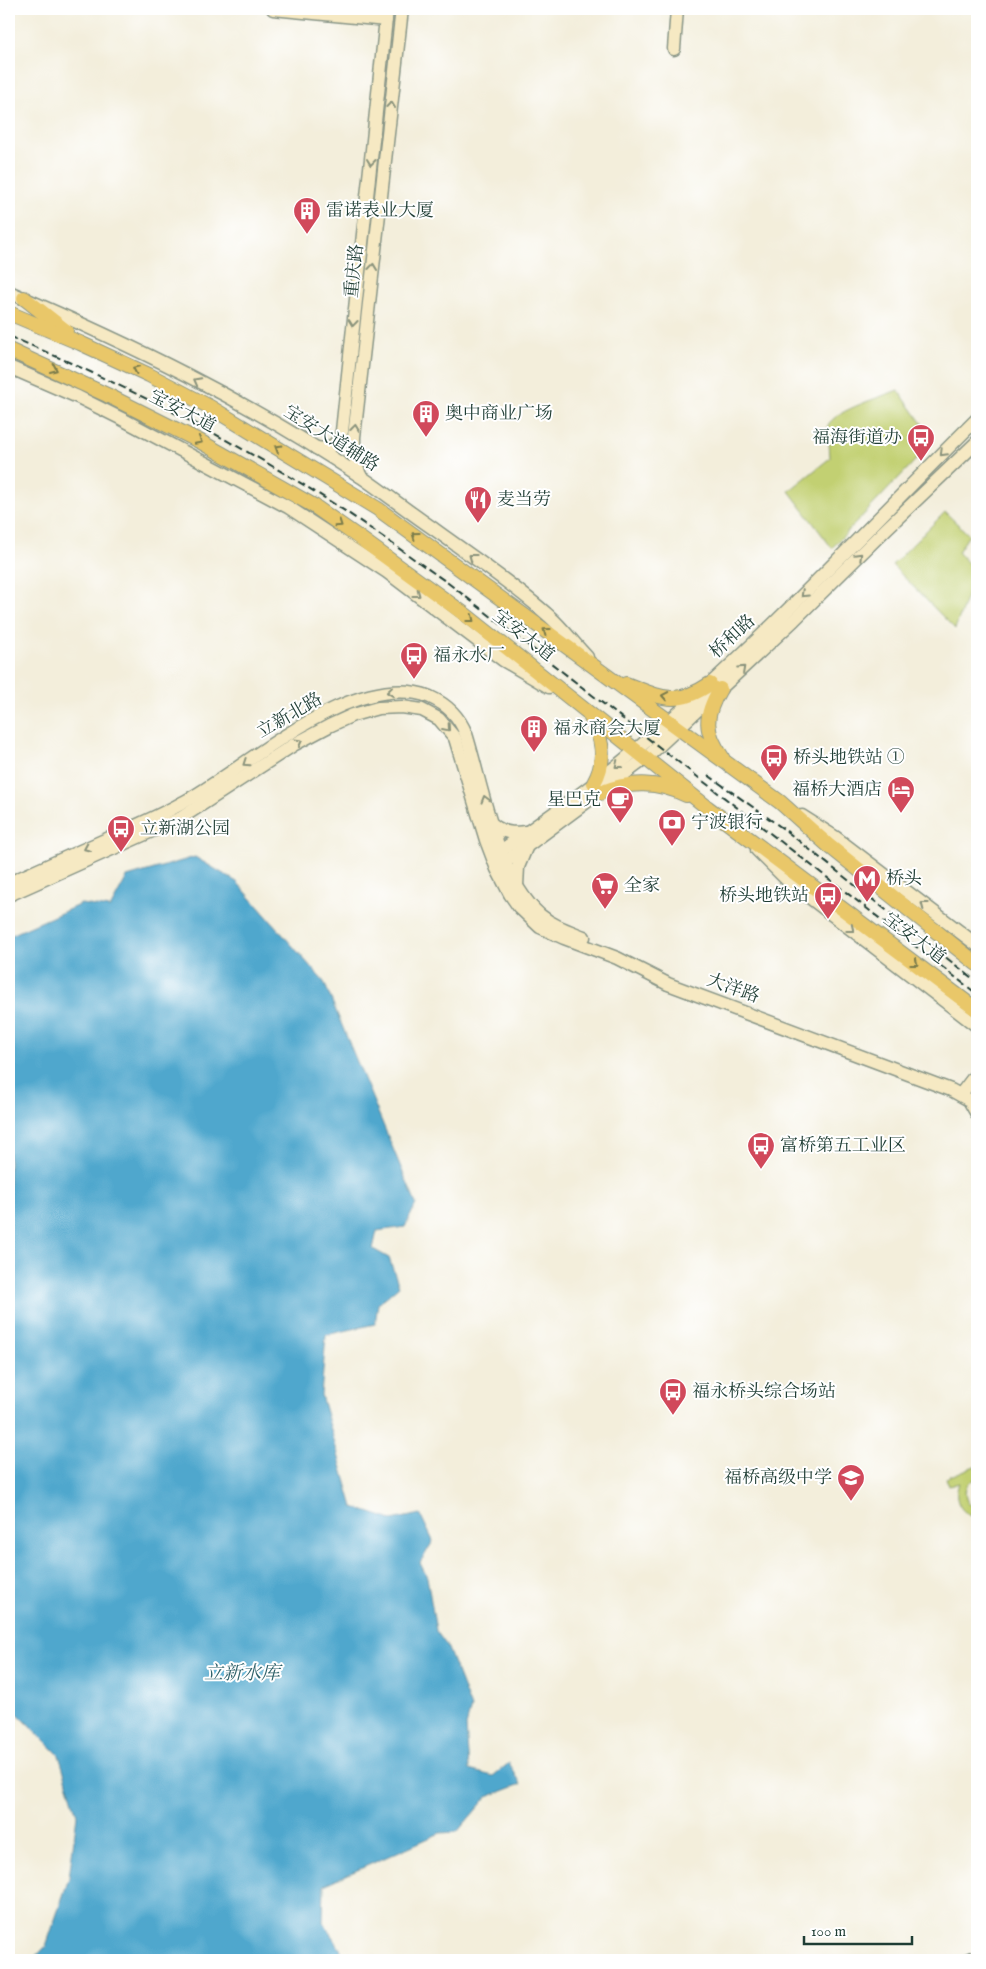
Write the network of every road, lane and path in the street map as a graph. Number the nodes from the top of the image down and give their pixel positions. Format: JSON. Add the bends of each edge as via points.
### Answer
{"nodes":[{"id":1,"x":273,"y":9,"type":"edge"},
{"id":2,"x":402,"y":9,"type":"edge"},
{"id":3,"x":677,"y":9,"type":"edge"},
{"id":4,"x":387,"y":14,"type":"edge"},
{"id":5,"x":674,"y":49,"type":"dead end"},
{"id":6,"x":9,"y":292,"type":"edge"},
{"id":7,"x":24,"y":298,"type":"junction"},
{"id":8,"x":9,"y":313,"type":"edge"},
{"id":9,"x":80,"y":343,"type":"junction"},
{"id":10,"x":9,"y":350,"type":"edge"},
{"id":11,"x":9,"y":367,"type":"edge"},
{"id":12,"x":348,"y":377,"type":"junction"},
{"id":13,"x":361,"y":378,"type":"junction"},
{"id":14,"x":977,"y":419,"type":"edge"},
{"id":15,"x":977,"y":442,"type":"edge"},
{"id":16,"x":316,"y":448,"type":"junction"},
{"id":17,"x":360,"y":476,"type":"junction"},
{"id":18,"x":600,"y":670,"type":"junction"},
{"id":19,"x":612,"y":679,"type":"junction"},
{"id":20,"x":715,"y":686,"type":"junction"},
{"id":21,"x":573,"y":700,"type":"junction"},
{"id":22,"x":587,"y":711,"type":"junction"},
{"id":23,"x":674,"y":725,"type":"junction"},
{"id":24,"x":641,"y":754,"type":"junction"},
{"id":25,"x":727,"y":764,"type":"junction"},
{"id":26,"x":597,"y":788,"type":"junction"},
{"id":27,"x":780,"y":802,"type":"junction"},
{"id":28,"x":708,"y":808,"type":"junction"},
{"id":29,"x":492,"y":824,"type":"junction"},
{"id":30,"x":736,"y":828,"type":"junction"},
{"id":31,"x":529,"y":831,"type":"junction"},
{"id":32,"x":528,"y":845,"type":"junction"},
{"id":33,"x":499,"y":860,"type":"junction"},
{"id":34,"x":9,"y":883,"type":"edge"},
{"id":35,"x":517,"y":886,"type":"junction"},
{"id":36,"x":9,"y":895,"type":"edge"},
{"id":37,"x":977,"y":945,"type":"edge"},
{"id":38,"x":977,"y":964,"type":"edge"},
{"id":39,"x":977,"y":1010,"type":"edge"},
{"id":40,"x":977,"y":1026,"type":"edge"},
{"id":41,"x":977,"y":1073,"type":"edge"},
{"id":42,"x":970,"y":1091,"type":"edge"},
{"id":43,"x":977,"y":1114,"type":"edge"},
{"id":44,"x":977,"y":1956,"type":"edge"},
{"id":45,"x":967,"y":1960,"type":"edge"}],
"edges":[{"from":1,"to":4,"type":"main road"},
{"from":13,"to":2,"type":"main road","name":"重庆路","one_way":true},
{"from":3,"to":5,"type":"main road"},
{"from":4,"to":12,"type":"main road","name":"重庆路","one_way":true},
{"from":6,"to":7,"type":"main road","name":"宝安大道辅路"},
{"from":7,"to":9,"type":"main road"},
{"from":16,"to":7,"type":"main road","name":"宝安大道辅路","one_way":true,"via":[[156,359]]},
{"from":8,"to":9,"type":"main road","name":"宝安大道"},
{"from":18,"to":9,"type":"main road","name":"宝安大道","one_way":true,"via":[[353,493],[210,407]]},
{"from":10,"to":21,"type":"main road","name":"宝安大道","one_way":true,"via":[[201,442],[314,506],[406,570]]},
{"from":11,"to":21,"type":"main road","one_way":true,"via":[[122,419],[288,507],[387,572],[503,660]]},
{"from":12,"to":13,"type":"main road"},
{"from":12,"to":16,"type":"main road","name":"重庆路","via":[[341,436],[332,446]]},
{"from":17,"to":13,"type":"main road","name":"重庆路","one_way":true,"via":[[354,445]]},
{"from":14,"to":20,"type":"main road","name":"桥和路","one_way":true},
{"from":20,"to":15,"type":"main road","name":"桥和路","one_way":true,"via":[[794,620]]},
{"from":16,"to":17,"type":"main road","name":"宝安大道辅路"},
{"from":18,"to":17,"type":"main road","name":"宝安大道辅路","one_way":true,"via":[[548,615]]},
{"from":18,"to":19,"type":"main road","name":"宝安大道"},
{"from":20,"to":19,"type":"main road","one_way":true,"via":[[678,698],[661,696]]},
{"from":19,"to":23,"type":"main road","name":"宝安大道"},
{"from":20,"to":23,"type":"main road","name":"桥和路"},
{"from":20,"to":25,"type":"main road","via":[[708,726]]},
{"from":21,"to":22,"type":"main road","name":"宝安大道"},
{"from":22,"to":24,"type":"main road","name":"宝安大道"},
{"from":22,"to":26,"type":"main road","via":[[602,747]]},
{"from":23,"to":24,"type":"main road","name":"桥和路"},
{"from":23,"to":25,"type":"main road","name":"宝安大道"},
{"from":24,"to":26,"type":"main road","name":"桥和路"},
{"from":24,"to":28,"type":"main road","name":"宝安大道"},
{"from":25,"to":27,"type":"main road","name":"宝安大道"},
{"from":26,"to":28,"type":"main road","via":[[654,785],[678,791]]},
{"from":26,"to":31,"type":"main road","name":"桥和路"},
{"from":26,"to":32,"type":"main road","name":"桥和路"},
{"from":37,"to":27,"type":"main road","one_way":true,"via":[[835,837]]},
{"from":27,"to":38,"type":"main road","name":"宝安大道","via":[[828,845]]},
{"from":28,"to":30,"type":"main road","name":"宝安大道"},
{"from":29,"to":31,"type":"main road","via":[[508,832]]},
{"from":29,"to":33,"type":"main road","name":"立新北路"},
{"from":29,"to":34,"type":"main road","name":"立新北路","one_way":true,"via":[[459,718],[432,698],[389,692],[323,714],[185,802]]},
{"from":30,"to":39,"type":"main road","name":"宝安大道","one_way":true},
{"from":30,"to":40,"type":"main road","one_way":true,"via":[[787,880]]},
{"from":31,"to":33,"type":"main road","name":"桥和路"},
{"from":32,"to":33,"type":"main road","name":"桥和路"},
{"from":32,"to":35,"type":"main road","via":[[518,867]]},
{"from":33,"to":35,"type":"main road","name":"大洋路"},
{"from":36,"to":33,"type":"main road","name":"立新北路","one_way":true,"via":[[176,820],[295,744],[354,715],[378,708],[422,710],[449,728]]},
{"from":33,"to":42,"type":"main road","name":"大洋路","via":[[510,894],[524,912],[555,935],[610,955],[668,984]]},
{"from":35,"to":42,"type":"main road","name":"大洋路","via":[[541,916],[566,930],[620,950],[674,978]]},
{"from":41,"to":42,"type":"main road"},
{"from":42,"to":43,"type":"main road"},
{"from":44,"to":45,"type":"main road"}]}
